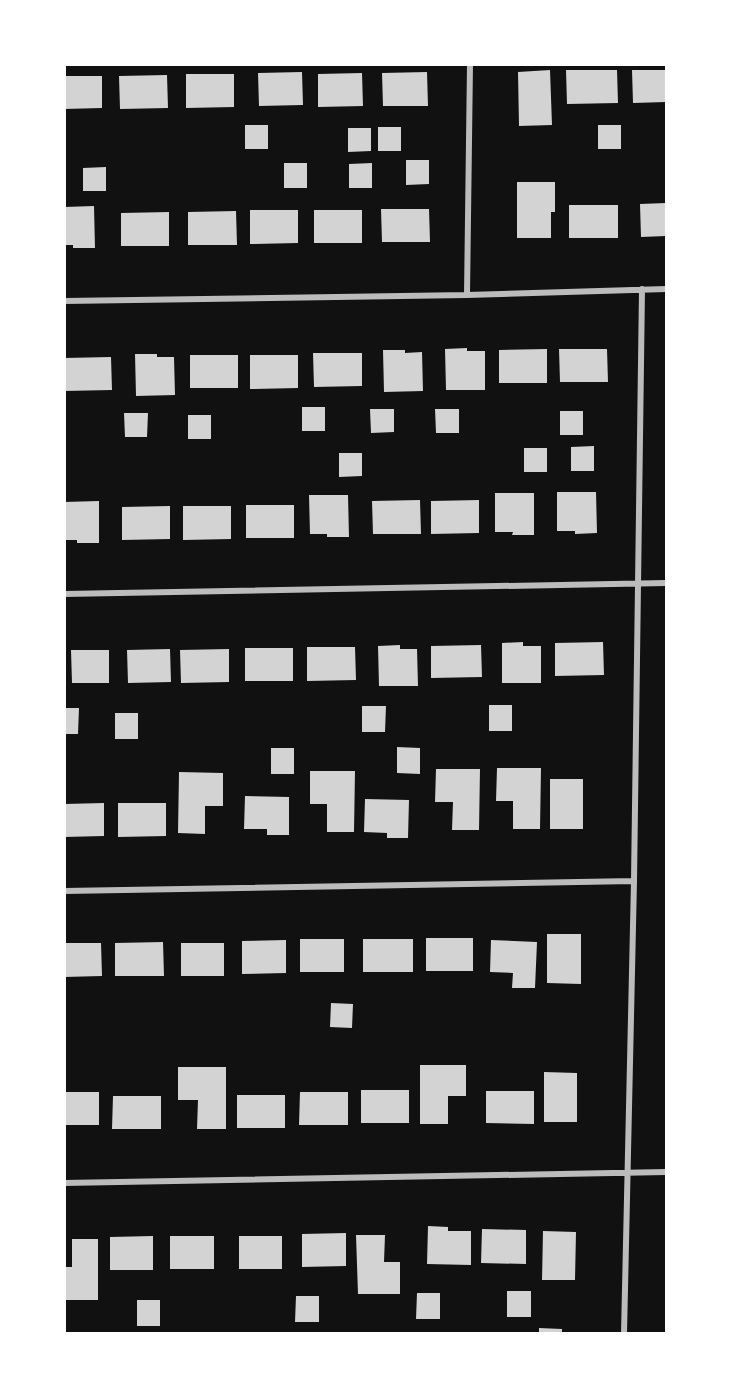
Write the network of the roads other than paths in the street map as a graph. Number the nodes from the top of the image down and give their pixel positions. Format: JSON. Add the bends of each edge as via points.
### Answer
{"nodes":[{"id":1,"x":470,"y":64,"type":"edge"},
{"id":2,"x":642,"y":289,"type":"junction"},
{"id":3,"x":666,"y":289,"type":"edge"},
{"id":4,"x":467,"y":296,"type":"junction"},
{"id":5,"x":64,"y":301,"type":"edge"},
{"id":6,"x":637,"y":583,"type":"junction"},
{"id":7,"x":666,"y":583,"type":"edge"},
{"id":8,"x":64,"y":594,"type":"edge"},
{"id":9,"x":634,"y":881,"type":"junction"},
{"id":10,"x":64,"y":891,"type":"edge"},
{"id":11,"x":627,"y":1172,"type":"junction"},
{"id":12,"x":666,"y":1172,"type":"edge"},
{"id":13,"x":64,"y":1183,"type":"edge"},
{"id":14,"x":624,"y":1334,"type":"edge"}],
"edges":[{"from":1,"to":4,"type":"street"},
{"from":2,"to":3,"type":"street"},
{"from":2,"to":4,"type":"street"},
{"from":2,"to":6,"type":"street"},
{"from":4,"to":5,"type":"street"},
{"from":6,"to":7,"type":"street"},
{"from":6,"to":8,"type":"street"},
{"from":6,"to":9,"type":"street"},
{"from":9,"to":10,"type":"street"},
{"from":9,"to":11,"type":"street"},
{"from":11,"to":12,"type":"street"},
{"from":11,"to":13,"type":"street"},
{"from":11,"to":14,"type":"street"}]}
